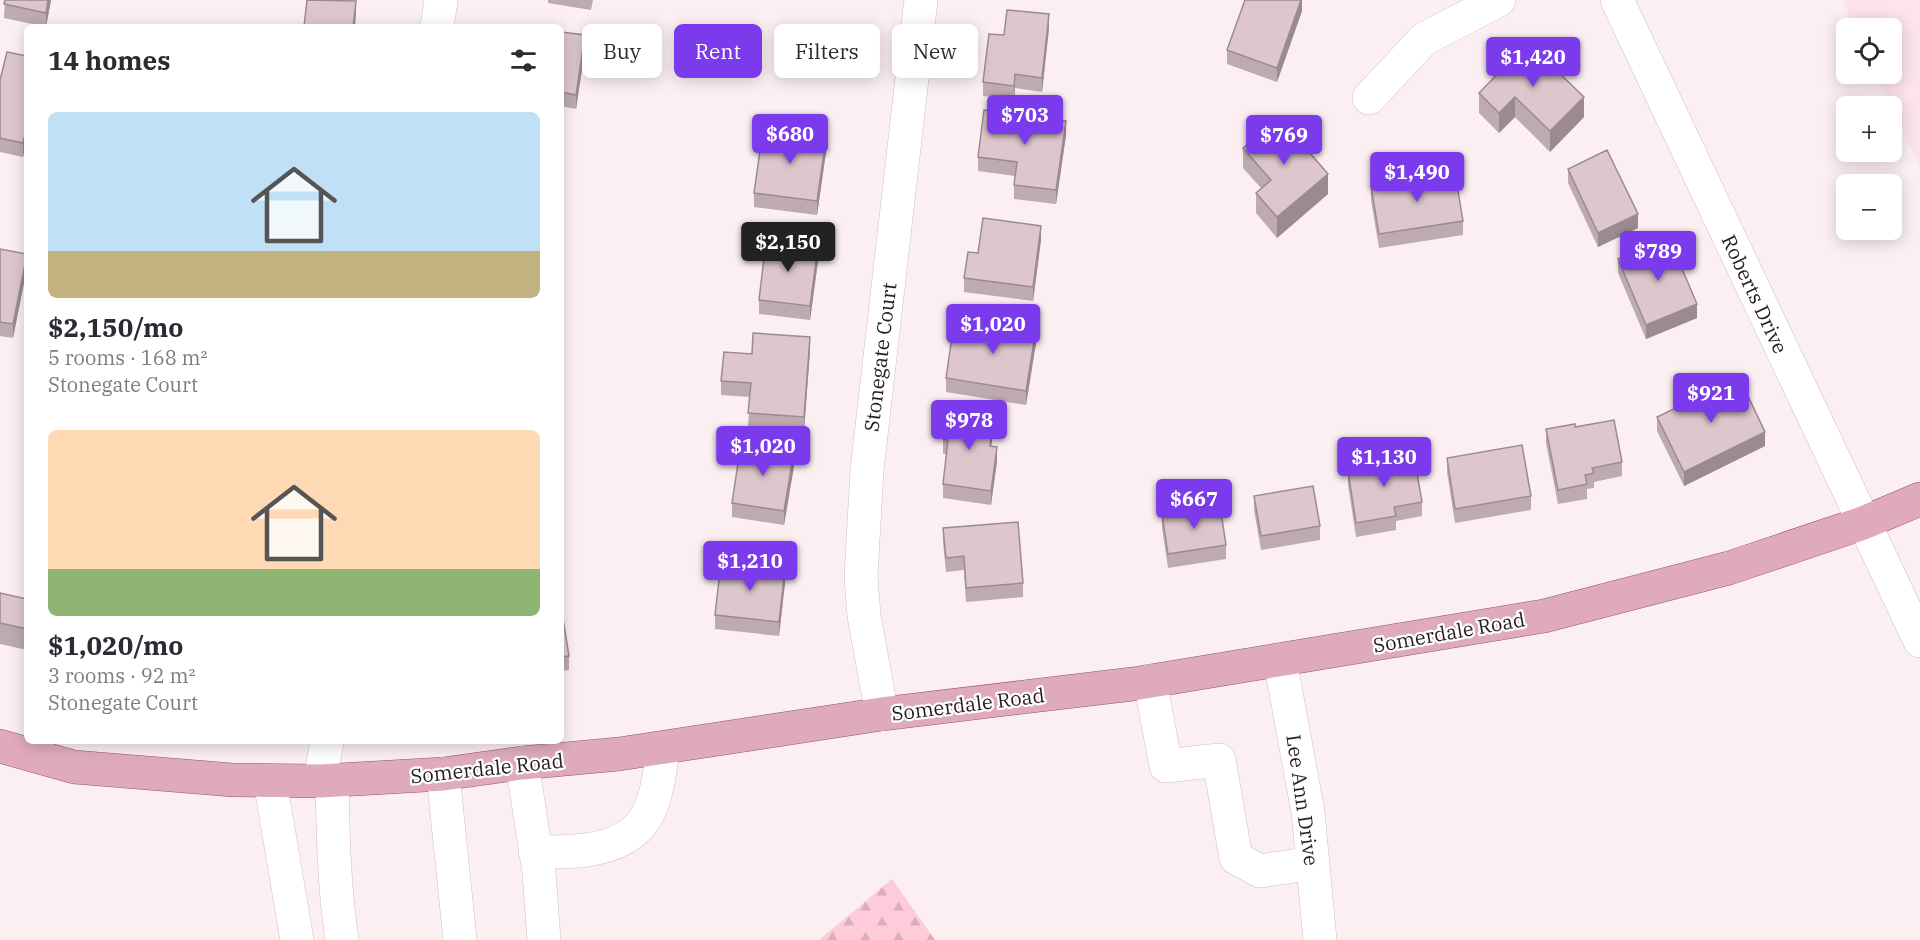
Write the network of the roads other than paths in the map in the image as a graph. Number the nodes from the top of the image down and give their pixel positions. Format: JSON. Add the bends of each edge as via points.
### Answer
{"nodes":[{"id":1,"x":441,"y":0,"type":"edge"},
{"id":2,"x":921,"y":0,"type":"edge"},
{"id":3,"x":1499,"y":0,"type":"edge"},
{"id":4,"x":1617,"y":0,"type":"edge"},
{"id":5,"x":437,"y":24,"type":"edge"},
{"id":6,"x":1369,"y":98,"type":"dead end"},
{"id":7,"x":1920,"y":499,"type":"edge"},
{"id":8,"x":1863,"y":523,"type":"junction"},
{"id":9,"x":1920,"y":641,"type":"edge"},
{"id":10,"x":1280,"y":660,"type":"junction"},
{"id":11,"x":1150,"y":681,"type":"junction"},
{"id":12,"x":882,"y":714,"type":"junction"},
{"id":13,"x":327,"y":744,"type":"edge"},
{"id":14,"x":0,"y":746,"type":"edge"},
{"id":15,"x":663,"y":748,"type":"junction"},
{"id":16,"x":522,"y":763,"type":"junction"},
{"id":17,"x":443,"y":774,"type":"junction"},
{"id":18,"x":270,"y":781,"type":"junction"},
{"id":19,"x":326,"y":781,"type":"junction"},
{"id":20,"x":535,"y":850,"type":"junction"},
{"id":21,"x":1313,"y":863,"type":"junction"},
{"id":22,"x":297,"y":940,"type":"edge"},
{"id":23,"x":342,"y":940,"type":"edge"},
{"id":24,"x":459,"y":940,"type":"edge"},
{"id":25,"x":544,"y":940,"type":"edge"},
{"id":26,"x":1320,"y":940,"type":"edge"}],
"edges":[{"from":1,"to":5,"type":"street"},
{"from":2,"to":12,"type":"street","name":"Stonegate Court","via":[[867,470],[861,576],[864,616]]},
{"from":3,"to":6,"type":"street","via":[[1424,39]]},
{"from":4,"to":8,"type":"street","name":"Roberts Drive"},
{"from":7,"to":8,"type":"main road","name":"Somerdale Road"},
{"from":8,"to":9,"type":"street","name":"Roberts Drive"},
{"from":8,"to":10,"type":"main road","name":"Somerdale Road","via":[[1729,568],[1544,616]]},
{"from":10,"to":11,"type":"main road","name":"Somerdale Road"},
{"from":10,"to":21,"type":"street","name":"Lee Ann Drive","via":[[1308,812]]},
{"from":11,"to":12,"type":"main road","name":"Somerdale Road"},
{"from":11,"to":21,"type":"street","via":[[1166,766],[1219,760],[1236,858],[1260,871]]},
{"from":12,"to":15,"type":"main road","name":"Somerdale Road"},
{"from":13,"to":19,"type":"street"},
{"from":14,"to":18,"type":"main road","name":"Somerdale Road","via":[[74,767]]},
{"from":15,"to":16,"type":"main road","name":"Somerdale Road"},
{"from":15,"to":20,"type":"street","via":[[653,803],[634,833],[599,848],[570,852]]},
{"from":16,"to":17,"type":"main road","name":"Somerdale Road"},
{"from":16,"to":20,"type":"street"},
{"from":17,"to":19,"type":"main road","name":"Somerdale Road"},
{"from":17,"to":24,"type":"street"},
{"from":18,"to":19,"type":"main road","name":"Somerdale Road"},
{"from":18,"to":22,"type":"street"},
{"from":19,"to":23,"type":"street"},
{"from":20,"to":25,"type":"street"},
{"from":21,"to":26,"type":"street","name":"Lee Ann Drive"}]}
